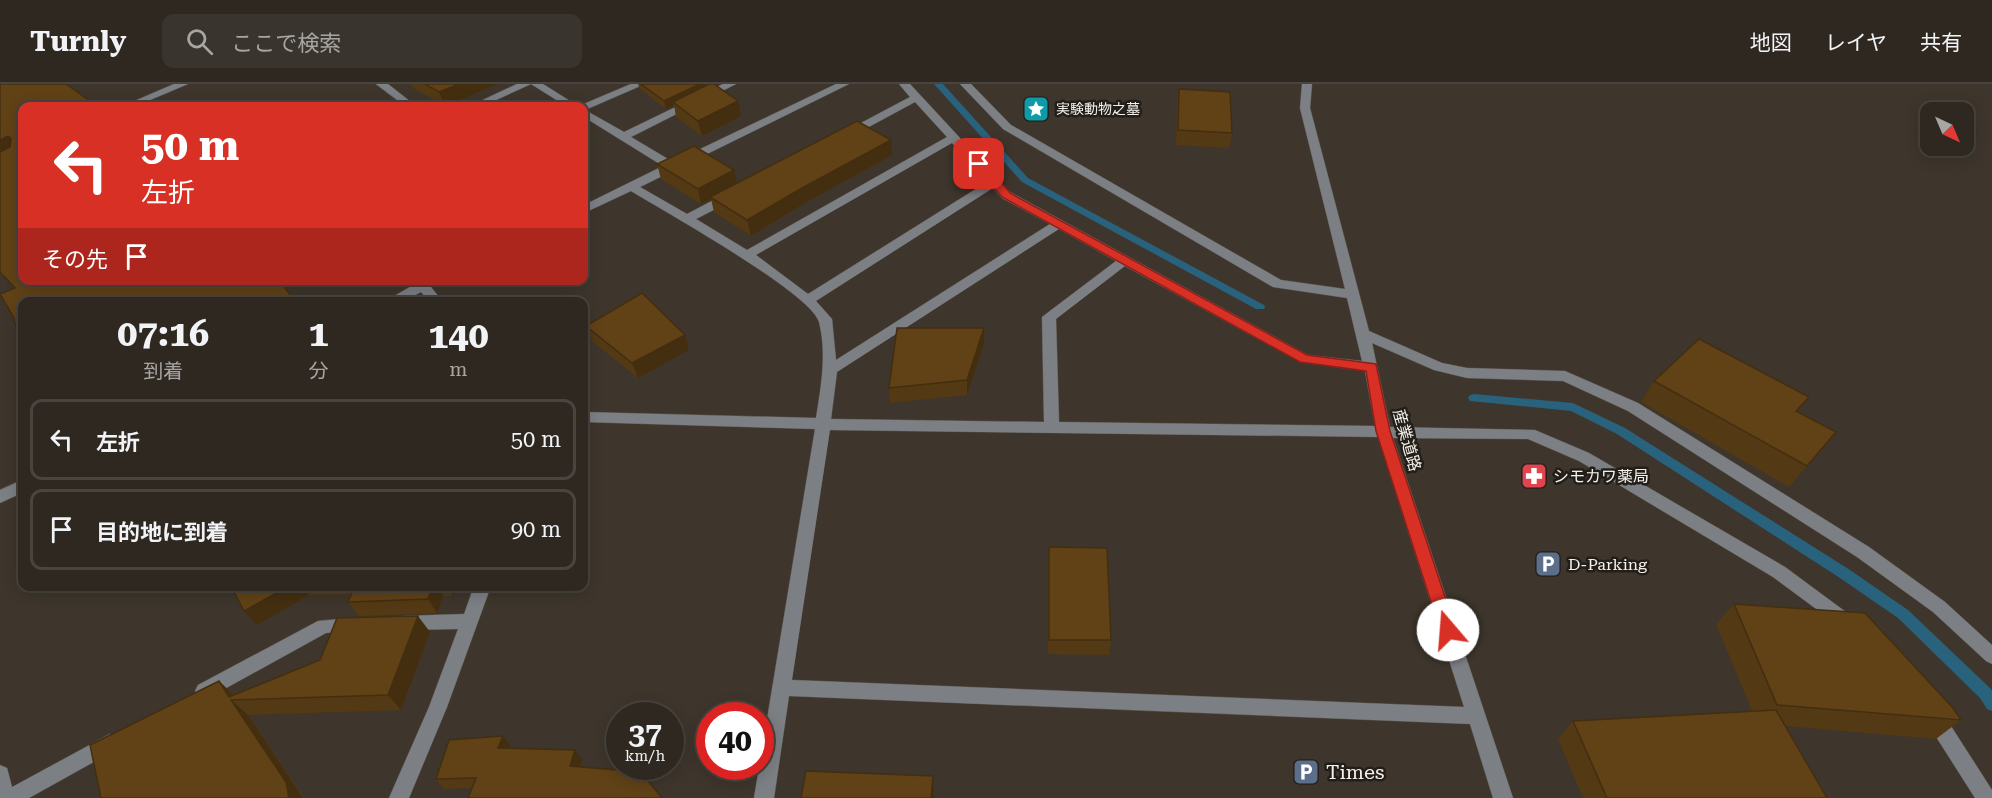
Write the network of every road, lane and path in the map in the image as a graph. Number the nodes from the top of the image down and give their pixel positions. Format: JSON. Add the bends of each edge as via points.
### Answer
{"nodes":[{"id":1,"x":183,"y":84,"type":"edge"},
{"id":2,"x":381,"y":84,"type":"edge"},
{"id":3,"x":526,"y":84,"type":"edge"},
{"id":4,"x":536,"y":84,"type":"edge"},
{"id":5,"x":639,"y":84,"type":"edge"},
{"id":6,"x":731,"y":84,"type":"edge"},
{"id":7,"x":844,"y":84,"type":"edge"},
{"id":8,"x":904,"y":84,"type":"edge"},
{"id":9,"x":965,"y":84,"type":"edge"},
{"id":10,"x":1307,"y":84,"type":"edge"},
{"id":11,"x":917,"y":97,"type":"junction"},
{"id":12,"x":138,"y":102,"type":"edge"},
{"id":13,"x":406,"y":102,"type":"edge"},
{"id":14,"x":484,"y":102,"type":"edge"},
{"id":15,"x":566,"y":102,"type":"edge"},
{"id":16,"x":588,"y":105,"type":"edge"},
{"id":17,"x":588,"y":115,"type":"edge"},
{"id":18,"x":623,"y":137,"type":"junction"},
{"id":19,"x":955,"y":137,"type":"junction"},
{"id":20,"x":833,"y":142,"type":"edge"},
{"id":21,"x":670,"y":166,"type":"junction"},
{"id":22,"x":995,"y":182,"type":"junction"},
{"id":23,"x":632,"y":187,"type":"junction"},
{"id":24,"x":739,"y":191,"type":"edge"},
{"id":25,"x":588,"y":207,"type":"edge"},
{"id":26,"x":687,"y":219,"type":"junction"},
{"id":27,"x":1059,"y":224,"type":"junction"},
{"id":28,"x":747,"y":255,"type":"junction"},
{"id":29,"x":1125,"y":260,"type":"junction"},
{"id":30,"x":423,"y":285,"type":"edge"},
{"id":31,"x":1354,"y":295,"type":"junction"},
{"id":32,"x":400,"y":297,"type":"edge"},
{"id":33,"x":808,"y":300,"type":"junction"},
{"id":34,"x":1363,"y":334,"type":"junction"},
{"id":35,"x":1371,"y":367,"type":"junction"},
{"id":36,"x":830,"y":370,"type":"junction"},
{"id":37,"x":588,"y":417,"type":"edge"},
{"id":38,"x":823,"y":424,"type":"junction"},
{"id":39,"x":1052,"y":427,"type":"junction"},
{"id":40,"x":1383,"y":431,"type":"junction"},
{"id":41,"x":18,"y":488,"type":"edge"},
{"id":42,"x":0,"y":498,"type":"edge"},
{"id":43,"x":481,"y":591,"type":"edge"},
{"id":44,"x":471,"y":621,"type":"junction"},
{"id":45,"x":1859,"y":632,"type":"edge"},
{"id":46,"x":1992,"y":656,"type":"edge"},
{"id":47,"x":781,"y":688,"type":"junction"},
{"id":48,"x":188,"y":700,"type":"edge"},
{"id":49,"x":1923,"y":704,"type":"edge"},
{"id":50,"x":1476,"y":716,"type":"junction"},
{"id":51,"x":125,"y":735,"type":"edge"},
{"id":52,"x":0,"y":774,"type":"edge"},
{"id":53,"x":4,"y":798,"type":"edge"},
{"id":54,"x":9,"y":798,"type":"edge"},
{"id":55,"x":399,"y":798,"type":"edge"},
{"id":56,"x":764,"y":798,"type":"edge"},
{"id":57,"x":1503,"y":798,"type":"edge"},
{"id":58,"x":1986,"y":798,"type":"edge"}],
"edges":[{"from":1,"to":12,"type":"street"},
{"from":2,"to":13,"type":"street"},
{"from":3,"to":14,"type":"street"},
{"from":4,"to":15,"type":"street"},
{"from":5,"to":16,"type":"street"},
{"from":6,"to":18,"type":"street"},
{"from":7,"to":21,"type":"street"},
{"from":8,"to":11,"type":"street"},
{"from":9,"to":31,"type":"street","via":[[1007,127],[1278,285]]},
{"from":10,"to":31,"type":"street","name":"産業道路","via":[[1305,108]]},
{"from":11,"to":19,"type":"street"},
{"from":11,"to":20,"type":"street"},
{"from":17,"to":18,"type":"street"},
{"from":18,"to":21,"type":"street"},
{"from":19,"to":22,"type":"street"},
{"from":19,"to":28,"type":"street"},
{"from":21,"to":23,"type":"street"},
{"from":22,"to":27,"type":"street","via":[[1006,195]]},
{"from":22,"to":33,"type":"street"},
{"from":23,"to":25,"type":"street"},
{"from":23,"to":26,"type":"street"},
{"from":24,"to":26,"type":"street"},
{"from":26,"to":28,"type":"street"},
{"from":27,"to":29,"type":"street"},
{"from":27,"to":36,"type":"street"},
{"from":28,"to":33,"type":"street"},
{"from":29,"to":35,"type":"street","via":[[1305,359]]},
{"from":29,"to":39,"type":"street","via":[[1049,317]]},
{"from":30,"to":32,"type":"street"},
{"from":31,"to":34,"type":"street","name":"産業道路"},
{"from":33,"to":36,"type":"street","via":[[825,319]]},
{"from":34,"to":35,"type":"street","name":"産業道路"},
{"from":34,"to":46,"type":"street","via":[[1439,367],[1467,374],[1565,376],[1633,407],[1863,552],[1940,608]]},
{"from":35,"to":40,"type":"street","name":"産業道路"},
{"from":36,"to":38,"type":"street"},
{"from":37,"to":38,"type":"street"},
{"from":38,"to":39,"type":"street"},
{"from":38,"to":47,"type":"street"},
{"from":39,"to":40,"type":"street"},
{"from":40,"to":45,"type":"street","via":[[1530,434],[1584,457],[1779,572]]},
{"from":40,"to":50,"type":"street","name":"産業道路"},
{"from":41,"to":42,"type":"street"},
{"from":43,"to":44,"type":"street"},
{"from":44,"to":48,"type":"street","via":[[324,626]]},
{"from":44,"to":55,"type":"street"},
{"from":47,"to":50,"type":"street"},
{"from":47,"to":56,"type":"street"},
{"from":49,"to":58,"type":"street","via":[[1937,719]]},
{"from":50,"to":57,"type":"street","name":"産業道路"},
{"from":51,"to":54,"type":"street"},
{"from":52,"to":53,"type":"street"}]}
